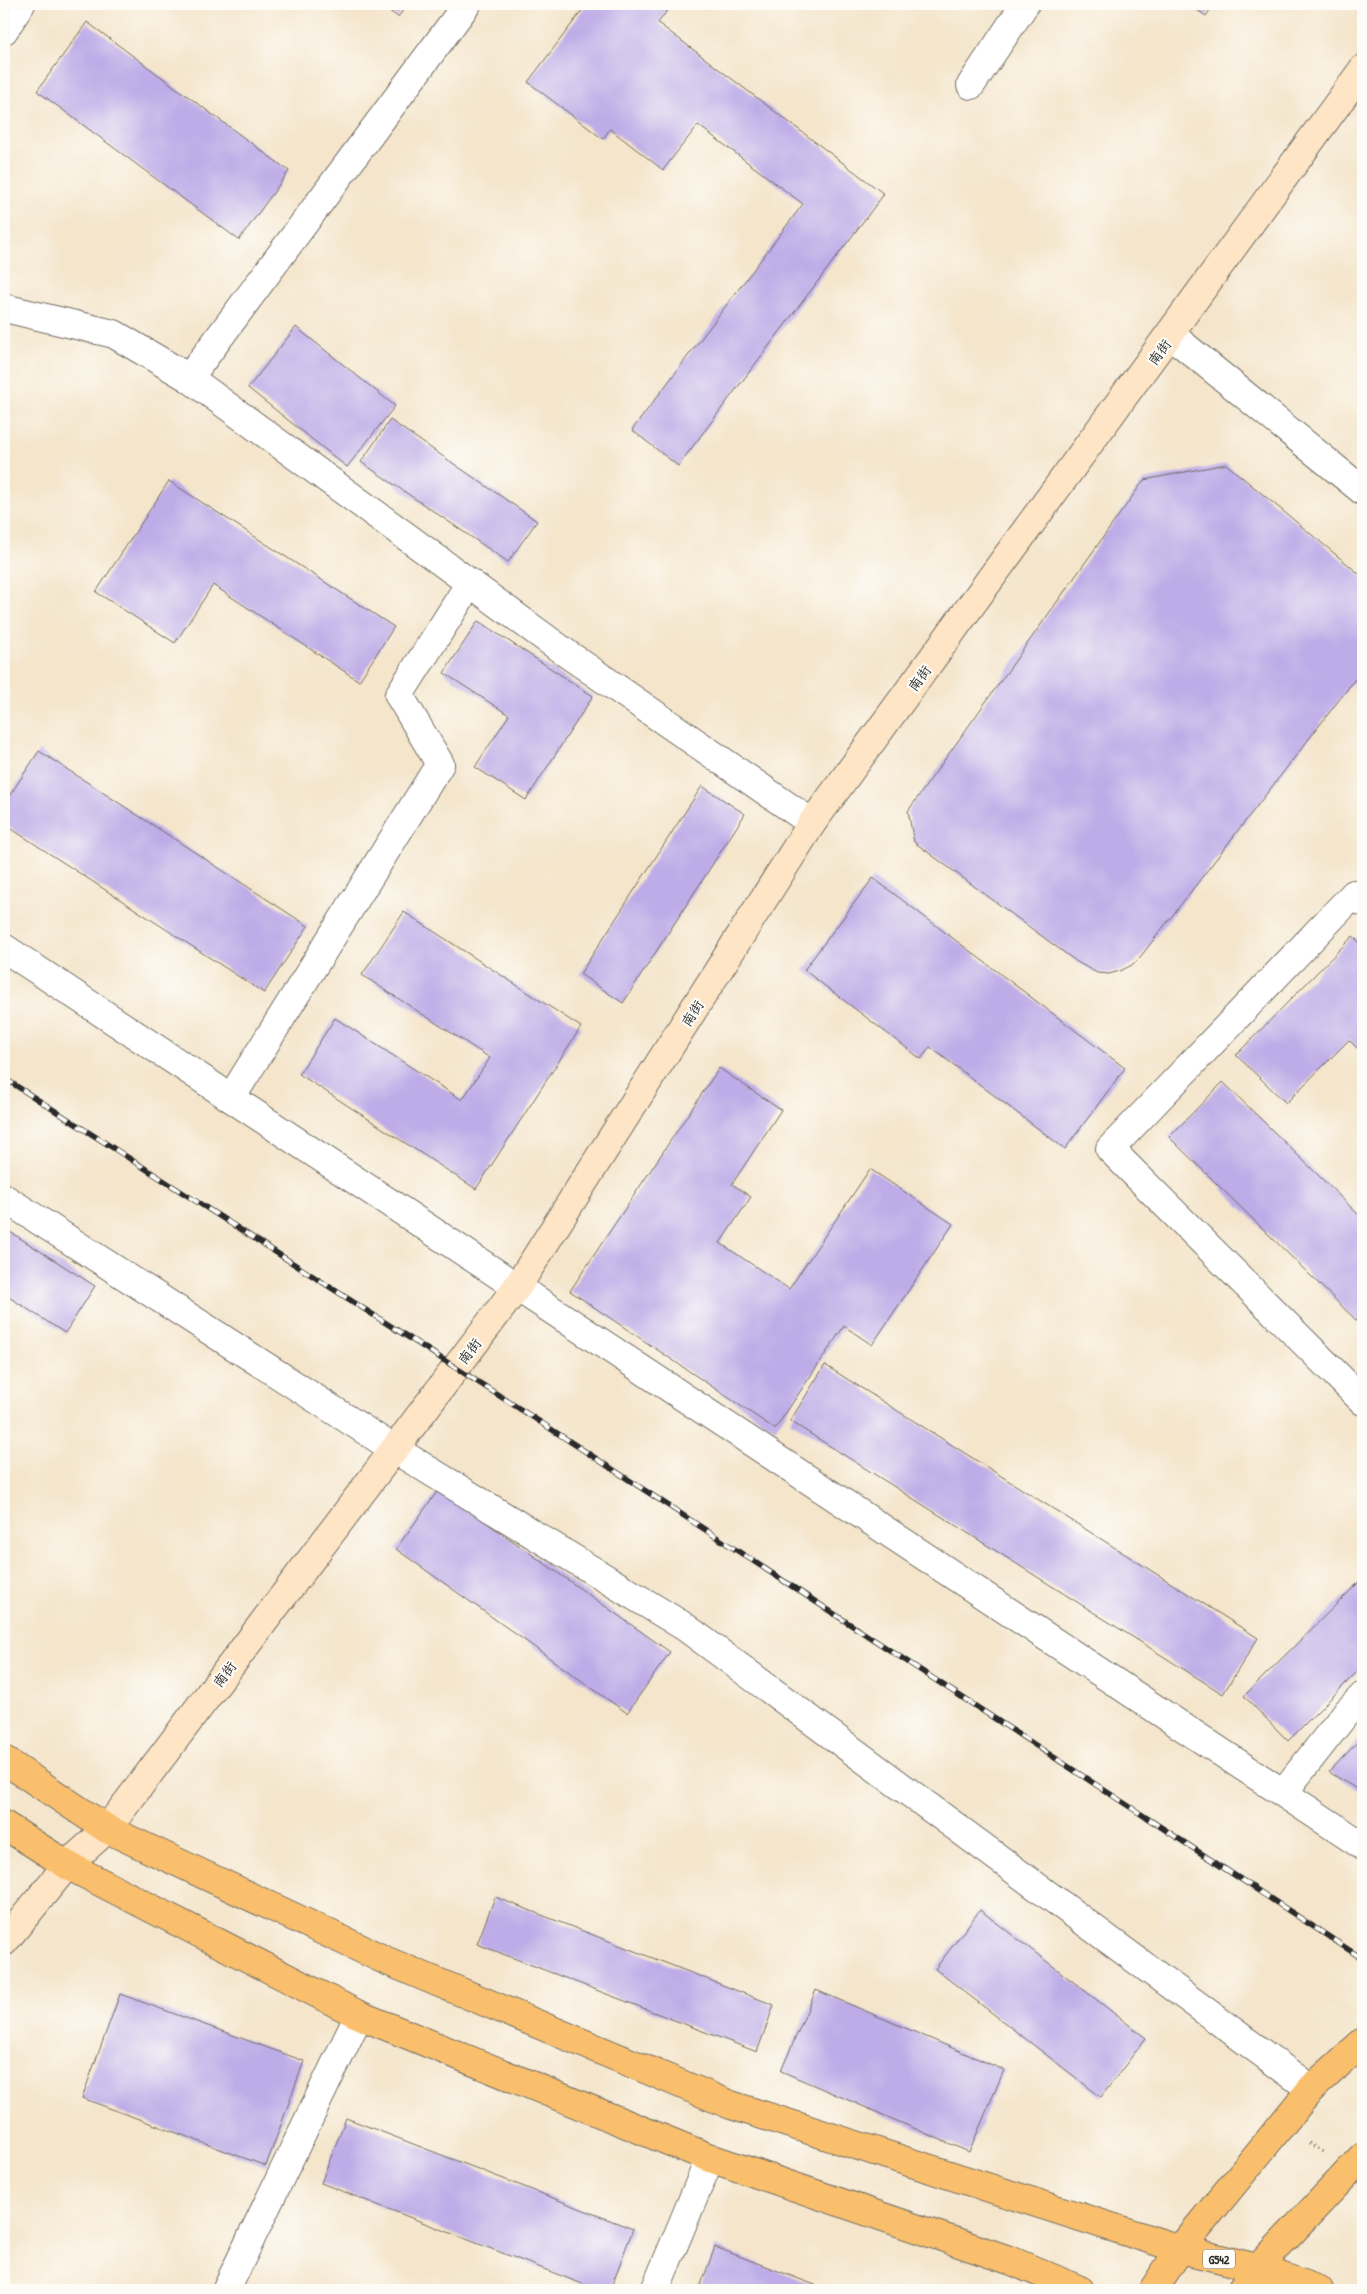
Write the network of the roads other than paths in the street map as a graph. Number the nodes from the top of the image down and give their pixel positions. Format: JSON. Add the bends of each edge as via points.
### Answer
{"nodes":[{"id":1,"x":21,"y":4,"type":"edge"},
{"id":2,"x":467,"y":4,"type":"edge"},
{"id":3,"x":1025,"y":4,"type":"edge"},
{"id":4,"x":4,"y":30,"type":"edge"},
{"id":5,"x":1363,"y":69,"type":"edge"},
{"id":6,"x":971,"y":85,"type":"dead end"},
{"id":7,"x":4,"y":308,"type":"edge"},
{"id":8,"x":1171,"y":335,"type":"junction"},
{"id":9,"x":189,"y":378,"type":"junction"},
{"id":10,"x":1363,"y":491,"type":"edge"},
{"id":11,"x":470,"y":584,"type":"junction"},
{"id":12,"x":812,"y":823,"type":"junction"},
{"id":13,"x":1363,"y":902,"type":"edge"},
{"id":14,"x":4,"y":948,"type":"edge"},
{"id":15,"x":231,"y":1098,"type":"junction"},
{"id":16,"x":4,"y":1198,"type":"edge"},
{"id":17,"x":517,"y":1287,"type":"junction"},
{"id":18,"x":1363,"y":1400,"type":"edge"},
{"id":19,"x":394,"y":1449,"type":"junction"},
{"id":20,"x":1363,"y":1696,"type":"edge"},
{"id":21,"x":4,"y":1760,"type":"edge"},
{"id":22,"x":1283,"y":1793,"type":"junction"},
{"id":23,"x":4,"y":1825,"type":"edge"},
{"id":24,"x":107,"y":1829,"type":"junction"},
{"id":25,"x":1363,"y":1846,"type":"edge"},
{"id":26,"x":67,"y":1865,"type":"junction"},
{"id":27,"x":4,"y":1942,"type":"edge"},
{"id":28,"x":359,"y":2015,"type":"junction"},
{"id":29,"x":1363,"y":2042,"type":"edge"},
{"id":30,"x":1311,"y":2089,"type":"junction"},
{"id":31,"x":710,"y":2158,"type":"junction"},
{"id":32,"x":1357,"y":2163,"type":"edge"},
{"id":33,"x":1180,"y":2249,"type":"junction"},
{"id":34,"x":1258,"y":2268,"type":"junction"},
{"id":35,"x":226,"y":2290,"type":"edge"},
{"id":36,"x":655,"y":2290,"type":"edge"},
{"id":37,"x":1080,"y":2290,"type":"edge"},
{"id":38,"x":1153,"y":2290,"type":"edge"},
{"id":39,"x":1241,"y":2290,"type":"edge"},
{"id":40,"x":1319,"y":2290,"type":"edge"}],
"edges":[{"from":1,"to":4,"type":"street"},
{"from":2,"to":9,"type":"street"},
{"from":3,"to":6,"type":"street"},
{"from":5,"to":8,"type":"street","name":"南街"},
{"from":7,"to":9,"type":"street","via":[[114,334]]},
{"from":8,"to":10,"type":"street"},
{"from":8,"to":12,"type":"street","name":"南街"},
{"from":9,"to":11,"type":"street"},
{"from":11,"to":12,"type":"street"},
{"from":11,"to":15,"type":"street","via":[[399,695],[440,764]]},
{"from":12,"to":17,"type":"street","name":"南街"},
{"from":13,"to":18,"type":"street","via":[[1354,894],[1110,1149]]},
{"from":14,"to":15,"type":"street"},
{"from":15,"to":17,"type":"street"},
{"from":16,"to":19,"type":"street"},
{"from":17,"to":19,"type":"street","name":"南街"},
{"from":17,"to":22,"type":"street"},
{"from":19,"to":24,"type":"street","name":"南街"},
{"from":19,"to":30,"type":"street","via":[[685,1628]]},
{"from":20,"to":22,"type":"street"},
{"from":21,"to":24,"type":"main road"},
{"from":22,"to":25,"type":"street"},
{"from":23,"to":26,"type":"main road"},
{"from":24,"to":26,"type":"street","name":"南街"},
{"from":24,"to":33,"type":"main road","via":[[387,1962],[731,2105]]},
{"from":26,"to":27,"type":"street","name":"南街"},
{"from":26,"to":28,"type":"main road"},
{"from":28,"to":31,"type":"main road"},
{"from":28,"to":35,"type":"street"},
{"from":29,"to":30,"type":"main road"},
{"from":30,"to":33,"type":"main road"},
{"from":31,"to":36,"type":"street"},
{"from":31,"to":37,"type":"main road","via":[[1012,2261]]},
{"from":32,"to":34,"type":"main road"},
{"from":33,"to":34,"type":"main road","number":"G542"},
{"from":33,"to":38,"type":"main road"},
{"from":34,"to":39,"type":"main road"},
{"from":34,"to":40,"type":"main road","number":"G542"}]}
